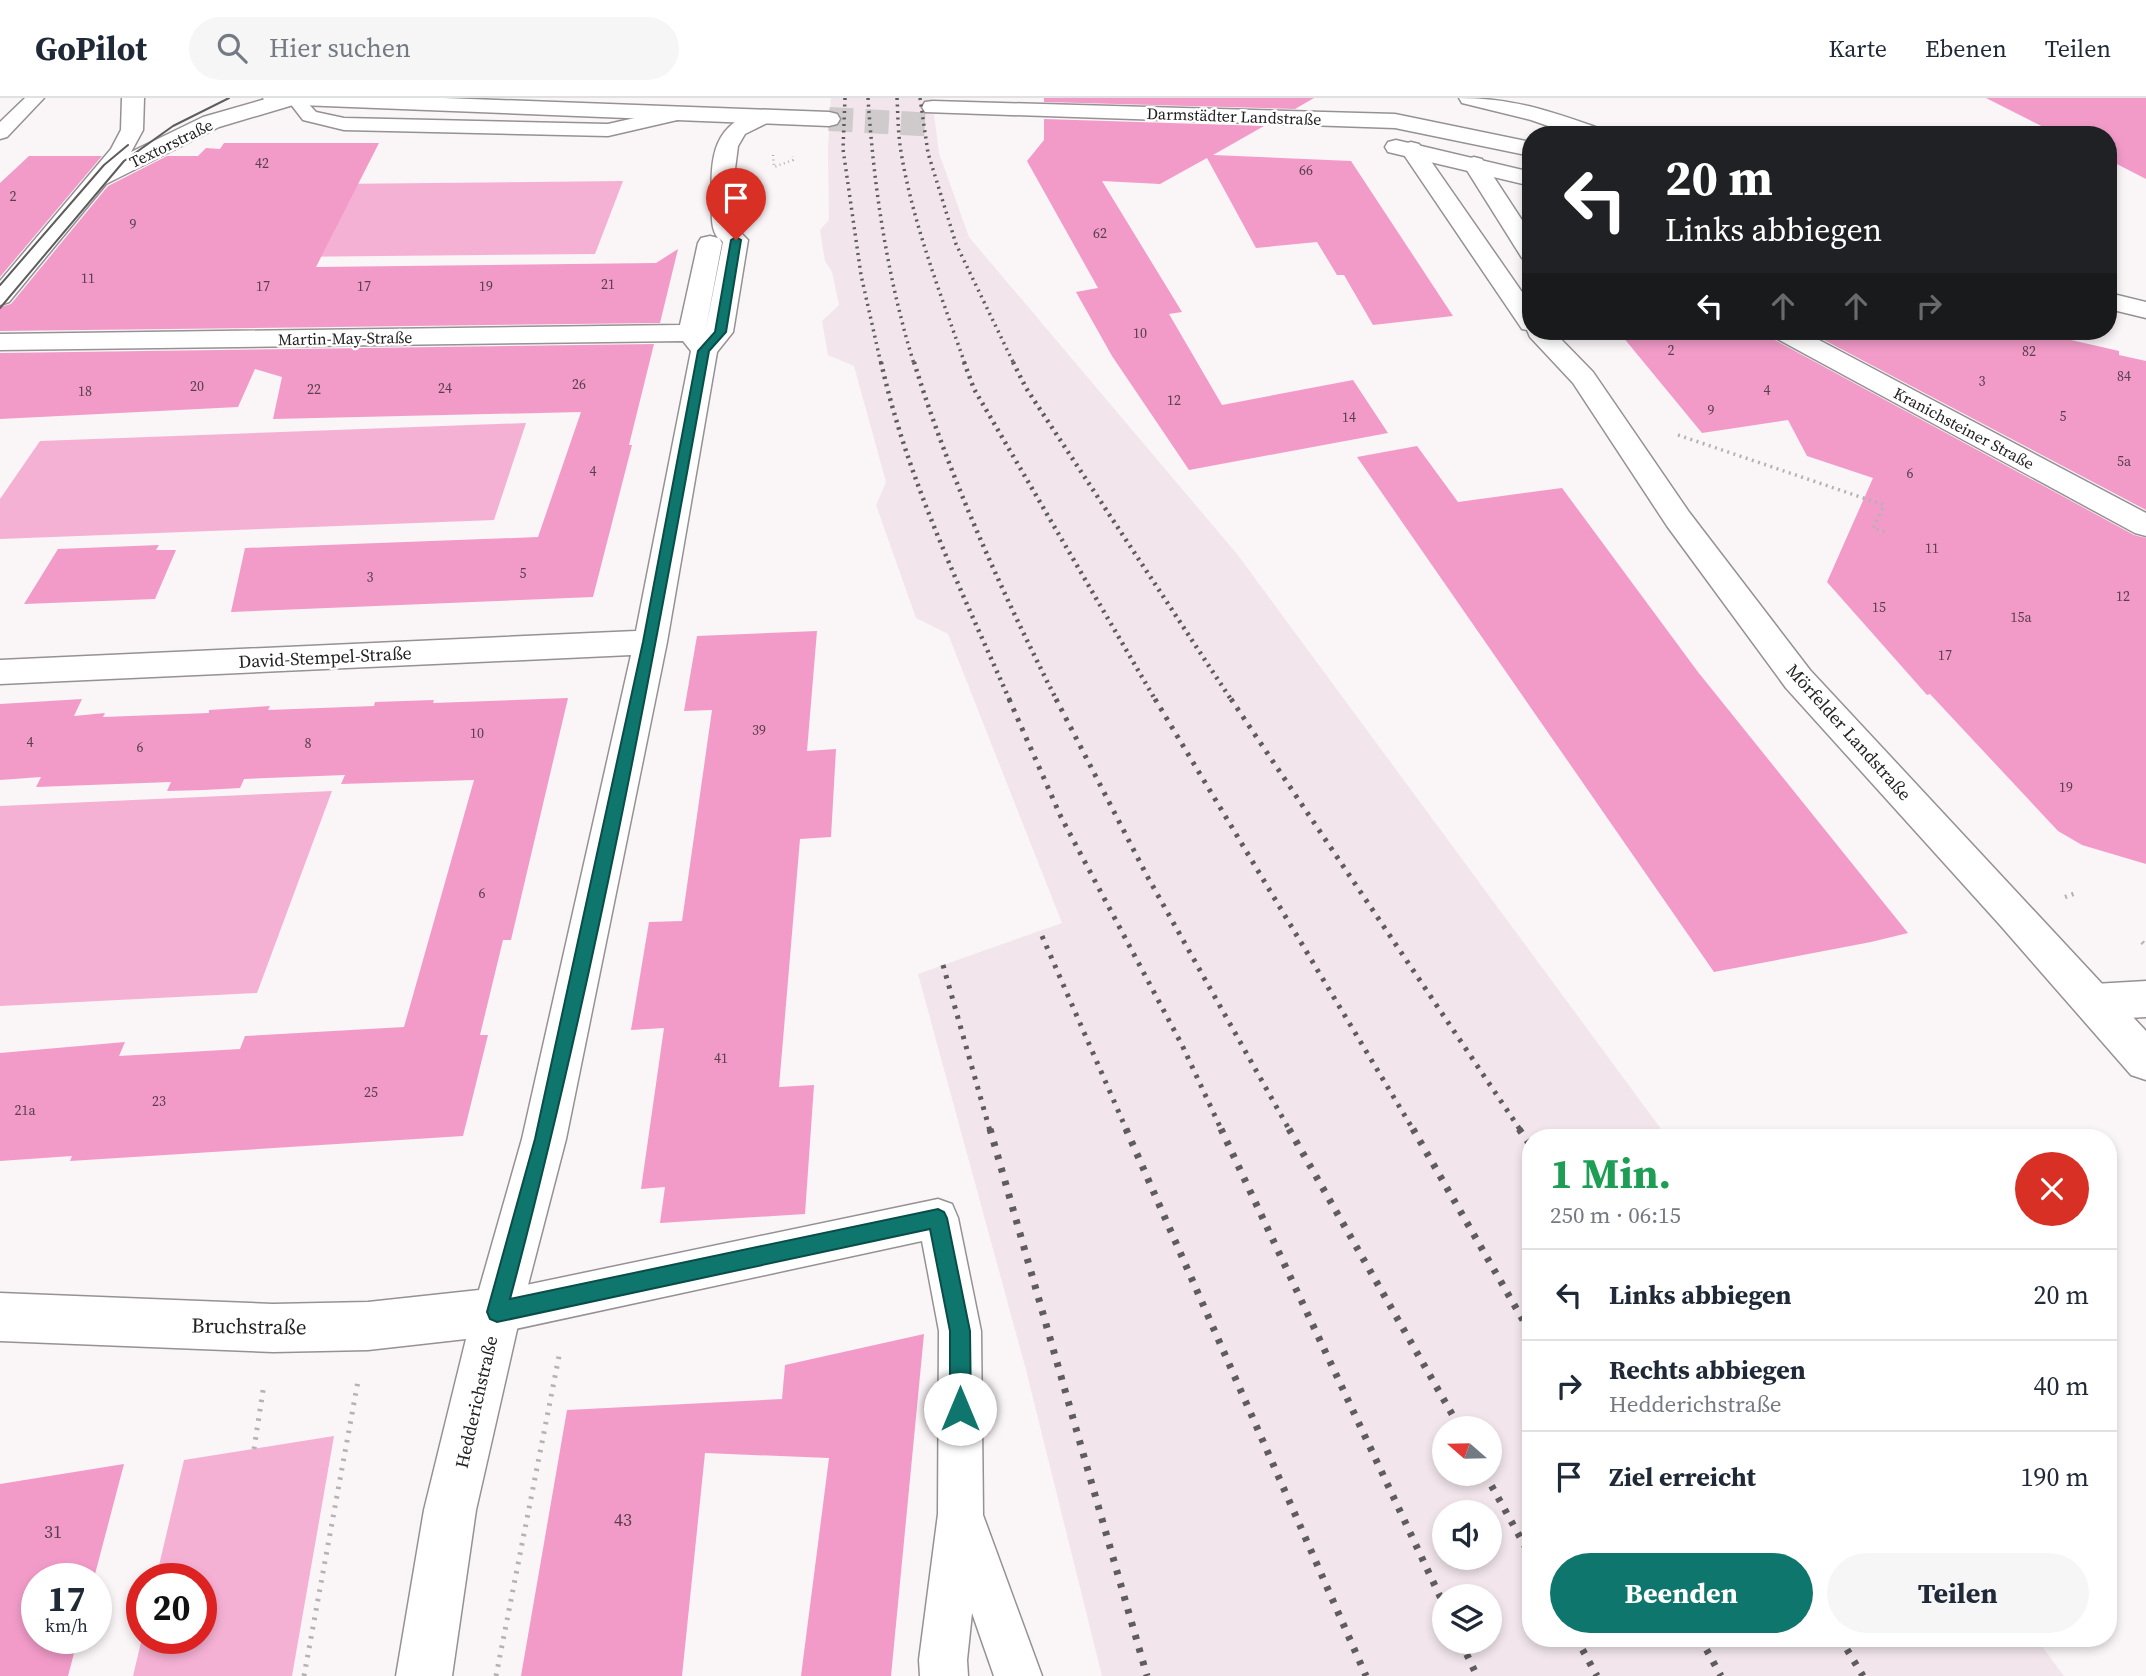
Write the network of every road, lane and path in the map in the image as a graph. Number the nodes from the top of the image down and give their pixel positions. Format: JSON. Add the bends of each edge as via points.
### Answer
{"nodes":[{"id":1,"x":35,"y":98,"type":"edge"},
{"id":2,"x":133,"y":98,"type":"edge"},
{"id":3,"x":274,"y":98,"type":"edge"},
{"id":4,"x":292,"y":98,"type":"edge"},
{"id":5,"x":1471,"y":98,"type":"edge"},
{"id":6,"x":742,"y":99,"type":"edge"},
{"id":7,"x":1380,"y":101,"type":"dead end"},
{"id":8,"x":672,"y":106,"type":"edge"},
{"id":9,"x":1435,"y":109,"type":"dead end"},
{"id":10,"x":763,"y":116,"type":"junction"},
{"id":11,"x":1395,"y":121,"type":"junction"},
{"id":12,"x":1570,"y":126,"type":"edge"},
{"id":13,"x":1454,"y":131,"type":"junction"},
{"id":14,"x":0,"y":133,"type":"edge"},
{"id":15,"x":1249,"y":138,"type":"dead end"},
{"id":16,"x":1375,"y":144,"type":"dead end"},
{"id":17,"x":1522,"y":147,"type":"edge"},
{"id":18,"x":1411,"y":149,"type":"junction"},
{"id":19,"x":793,"y":160,"type":"dead end"},
{"id":20,"x":783,"y":161,"type":"dead end"},
{"id":21,"x":772,"y":162,"type":"dead end"},
{"id":22,"x":1474,"y":164,"type":"junction"},
{"id":23,"x":774,"y":167,"type":"junction"},
{"id":24,"x":1522,"y":177,"type":"edge"},
{"id":25,"x":95,"y":183,"type":"junction"},
{"id":26,"x":1522,"y":239,"type":"edge"},
{"id":27,"x":710,"y":243,"type":"dead end"},
{"id":28,"x":0,"y":297,"type":"edge"},
{"id":29,"x":2117,"y":303,"type":"edge"},
{"id":30,"x":1522,"y":310,"type":"edge"},
{"id":31,"x":2146,"y":310,"type":"edge"},
{"id":32,"x":1547,"y":340,"type":"edge"},
{"id":33,"x":1570,"y":340,"type":"edge"},
{"id":34,"x":1800,"y":340,"type":"edge"},
{"id":35,"x":0,"y":342,"type":"edge"},
{"id":36,"x":697,"y":342,"type":"junction"},
{"id":37,"x":1583,"y":378,"type":"junction"},
{"id":38,"x":1678,"y":435,"type":"dead end"},
{"id":39,"x":2146,"y":526,"type":"edge"},
{"id":40,"x":1885,"y":532,"type":"dead end"},
{"id":41,"x":650,"y":642,"type":"junction"},
{"id":42,"x":0,"y":672,"type":"edge"},
{"id":43,"x":2146,"y":999,"type":"edge"},
{"id":44,"x":2094,"y":1002,"type":"junction"},
{"id":45,"x":2146,"y":1061,"type":"edge"},
{"id":46,"x":571,"y":1298,"type":"junction"},
{"id":47,"x":497,"y":1312,"type":"junction"},
{"id":48,"x":0,"y":1317,"type":"edge"},
{"id":49,"x":368,"y":1326,"type":"junction"},
{"id":50,"x":273,"y":1328,"type":"junction"},
{"id":51,"x":254,"y":1449,"type":"dead end"},
{"id":52,"x":961,"y":1514,"type":"junction"},
{"id":53,"x":304,"y":1676,"type":"edge"},
{"id":54,"x":424,"y":1676,"type":"edge"},
{"id":55,"x":496,"y":1676,"type":"edge"},
{"id":56,"x":944,"y":1676,"type":"edge"},
{"id":57,"x":1018,"y":1676,"type":"edge"}],
"edges":[{"from":1,"to":14,"type":"lane"},
{"from":2,"to":25,"type":"street","name":"Textorstraße","via":[[132,130]]},
{"from":3,"to":4,"type":"street"},
{"from":4,"to":8,"type":"street"},
{"from":4,"to":25,"type":"street","name":"Textorstraße","via":[[211,121]]},
{"from":5,"to":12,"type":"street"},
{"from":6,"to":8,"type":"street"},
{"from":6,"to":10,"type":"street","via":[[830,111]]},
{"from":7,"to":11,"type":"street"},
{"from":8,"to":10,"type":"street"},
{"from":9,"to":13,"type":"street"},
{"from":10,"to":36,"type":"street","name":"Hedderichstraße","via":[[743,124],[730,138],[724,171],[725,231],[736,240],[720,332]]},
{"from":11,"to":13,"type":"street","name":"Darmstädter Landstraße"},
{"from":11,"to":15,"type":"street","name":"Darmstädter Landstraße","via":[[935,116]]},
{"from":11,"to":18,"type":"street"},
{"from":13,"to":17,"type":"street","name":"Darmstädter Landstraße"},
{"from":13,"to":18,"type":"street"},
{"from":13,"to":22,"type":"street"},
{"from":16,"to":18,"type":"street"},
{"from":18,"to":22,"type":"street"},
{"from":18,"to":30,"type":"street"},
{"from":19,"to":23,"type":"path"},
{"from":20,"to":23,"type":"path"},
{"from":21,"to":23,"type":"path"},
{"from":22,"to":24,"type":"street"},
{"from":22,"to":26,"type":"street"},
{"from":25,"to":28,"type":"street","name":"Textorstraße"},
{"from":27,"to":36,"type":"street","name":"Hedderichstraße"},
{"from":29,"to":31,"type":"street"},
{"from":32,"to":37,"type":"street","name":"Mörfelder Landstraße"},
{"from":33,"to":37,"type":"street","name":"Mörfelder Landstraße"},
{"from":34,"to":39,"type":"street","name":"Kranichsteiner Straße"},
{"from":35,"to":36,"type":"street","name":"Martin-May-Straße"},
{"from":36,"to":41,"type":"street","name":"Hedderichstraße"},
{"from":37,"to":44,"type":"street","name":"Mörfelder Landstraße","via":[[1678,519],[1798,679]]},
{"from":38,"to":40,"type":"path","via":[[1884,505],[1873,528]]},
{"from":41,"to":42,"type":"street","name":"David-Stempel-Straße"},
{"from":41,"to":47,"type":"street","name":"Hedderichstraße","via":[[544,1139]]},
{"from":43,"to":44,"type":"street"},
{"from":44,"to":45,"type":"street","name":"Mörfelder Landstraße"},
{"from":46,"to":47,"type":"lane"},
{"from":46,"to":52,"type":"lane","via":[[938,1218],[960,1331]]},
{"from":46,"to":55,"type":"path"},
{"from":47,"to":49,"type":"street","name":"Bruchstraße"},
{"from":47,"to":54,"type":"street","name":"Hedderichstraße","via":[[450,1510]]},
{"from":48,"to":50,"type":"street","name":"Bruchstraße"},
{"from":49,"to":50,"type":"street","name":"Bruchstraße"},
{"from":49,"to":53,"type":"path"},
{"from":50,"to":51,"type":"path"},
{"from":52,"to":56,"type":"lane"},
{"from":52,"to":57,"type":"lane"}]}
